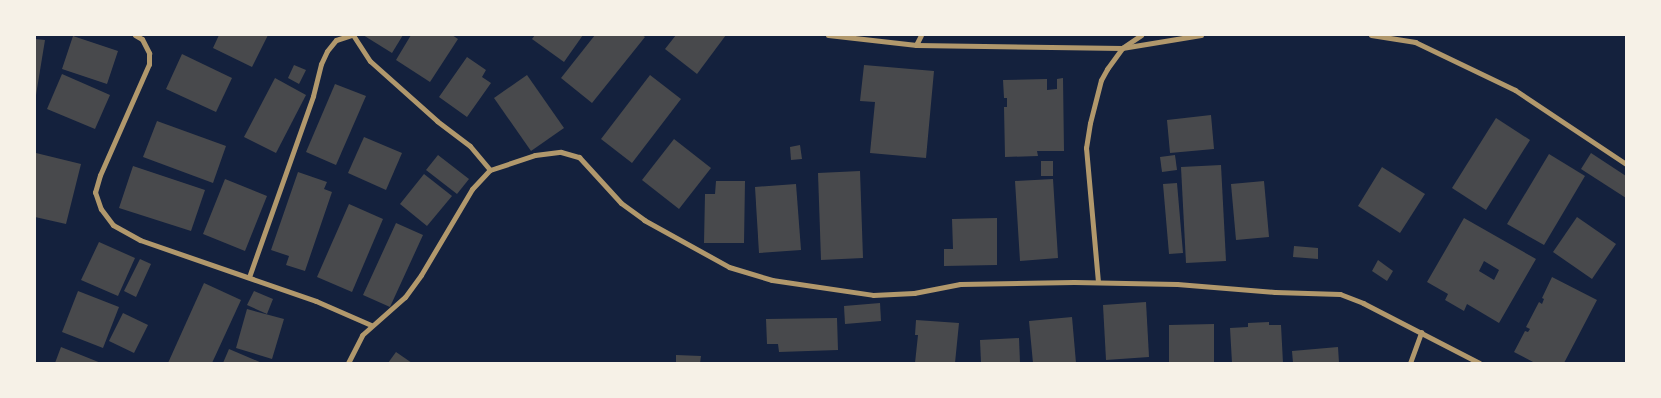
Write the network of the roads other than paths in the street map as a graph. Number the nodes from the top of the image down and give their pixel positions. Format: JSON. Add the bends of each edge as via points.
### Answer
{"nodes":[{"id":1,"x":135,"y":35,"type":"edge"},
{"id":2,"x":352,"y":35,"type":"edge"},
{"id":3,"x":828,"y":35,"type":"edge"},
{"id":4,"x":921,"y":35,"type":"edge"},
{"id":5,"x":1140,"y":35,"type":"edge"},
{"id":6,"x":1201,"y":35,"type":"edge"},
{"id":7,"x":1371,"y":35,"type":"edge"},
{"id":8,"x":916,"y":45,"type":"junction"},
{"id":9,"x":1122,"y":48,"type":"junction"},
{"id":10,"x":1626,"y":164,"type":"edge"},
{"id":11,"x":490,"y":170,"type":"junction"},
{"id":12,"x":249,"y":277,"type":"junction"},
{"id":13,"x":1098,"y":282,"type":"junction"},
{"id":14,"x":371,"y":325,"type":"junction"},
{"id":15,"x":1421,"y":332,"type":"junction"},
{"id":16,"x":348,"y":363,"type":"edge"},
{"id":17,"x":1410,"y":363,"type":"edge"},
{"id":18,"x":1479,"y":363,"type":"edge"}],
"edges":[{"from":1,"to":12,"type":"street","via":[[142,39],[149,53],[149,64],[94,192],[101,209],[113,225],[140,240]]},
{"from":2,"to":11,"type":"street","via":[[370,61],[470,146]]},
{"from":2,"to":12,"type":"street","via":[[336,40],[321,64],[313,96]]},
{"from":3,"to":8,"type":"street"},
{"from":4,"to":8,"type":"street"},
{"from":5,"to":9,"type":"street"},
{"from":6,"to":9,"type":"street"},
{"from":7,"to":10,"type":"street","via":[[1416,42],[1515,90]]},
{"from":8,"to":9,"type":"street"},
{"from":9,"to":13,"type":"street","via":[[1101,80],[1086,148]]},
{"from":11,"to":13,"type":"street","via":[[535,155],[561,152],[579,158],[621,203],[644,220],[729,267],[772,280],[873,294],[914,293],[960,284]]},
{"from":11,"to":14,"type":"street","via":[[472,189],[405,297]]},
{"from":12,"to":14,"type":"street"},
{"from":13,"to":15,"type":"street","via":[[1340,294]]},
{"from":14,"to":16,"type":"street","via":[[362,335]]},
{"from":15,"to":17,"type":"street"},
{"from":15,"to":18,"type":"street"}]}
